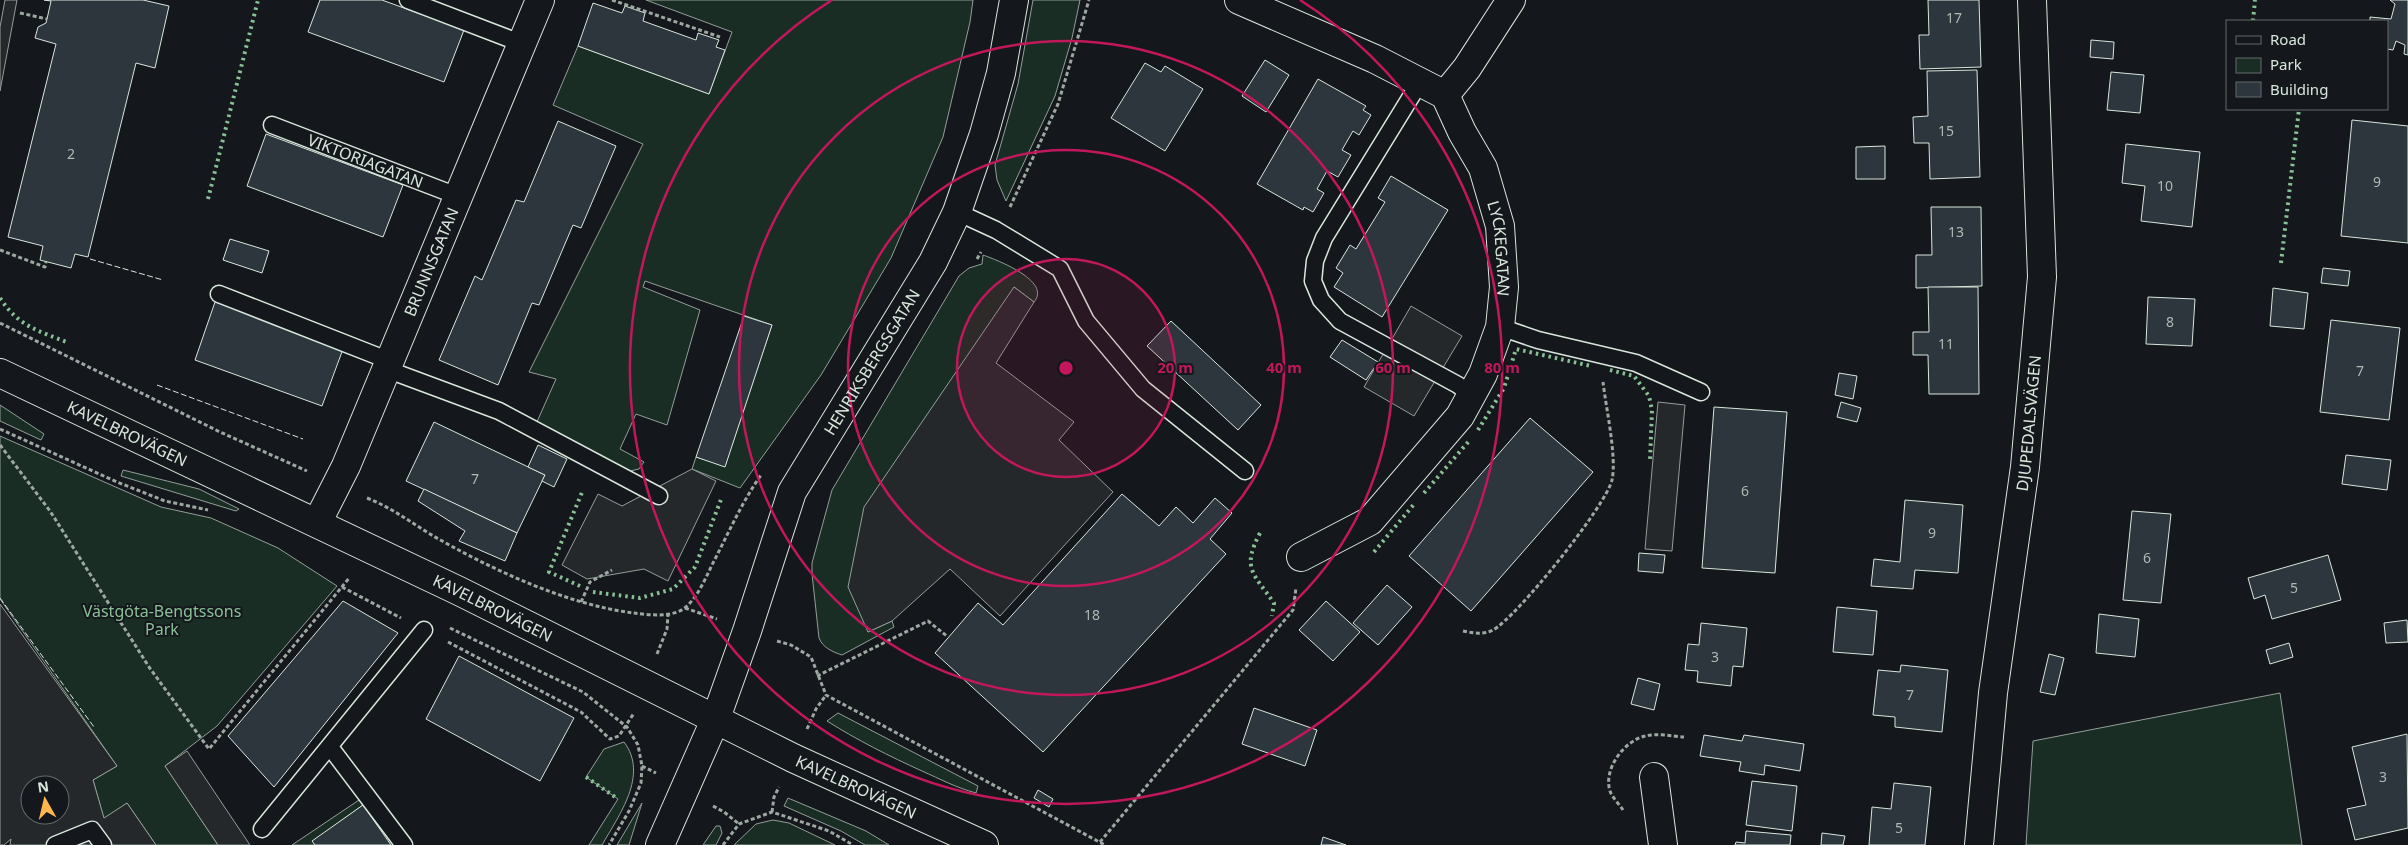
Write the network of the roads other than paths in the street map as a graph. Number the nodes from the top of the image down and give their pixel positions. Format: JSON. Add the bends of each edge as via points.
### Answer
{"nodes":[{"id":1,"x":408,"y":0,"type":"edge"},
{"id":2,"x":540,"y":0,"type":"edge"},
{"id":3,"x":1014,"y":0,"type":"edge"},
{"id":4,"x":1239,"y":0,"type":"edge"},
{"id":5,"x":1511,"y":0,"type":"edge"},
{"id":6,"x":2032,"y":0,"type":"edge"},
{"id":7,"x":523,"y":44,"type":"junction"},
{"id":8,"x":1420,"y":82,"type":"junction"},
{"id":9,"x":1445,"y":95,"type":"junction"},
{"id":10,"x":272,"y":125,"type":"dead end"},
{"id":11,"x":460,"y":197,"type":"junction"},
{"id":12,"x":957,"y":212,"type":"junction"},
{"id":13,"x":219,"y":294,"type":"dead end"},
{"id":14,"x":1500,"y":327,"type":"junction"},
{"id":15,"x":388,"y":365,"type":"junction"},
{"id":16,"x":0,"y":372,"type":"edge"},
{"id":17,"x":1701,"y":392,"type":"dead end"},
{"id":18,"x":1471,"y":396,"type":"junction"},
{"id":19,"x":1245,"y":471,"type":"dead end"},
{"id":20,"x":658,"y":496,"type":"dead end"},
{"id":21,"x":317,"y":523,"type":"junction"},
{"id":22,"x":1300,"y":557,"type":"road end"},
{"id":23,"x":424,"y":630,"type":"road end"},
{"id":24,"x":716,"y":718,"type":"junction"},
{"id":25,"x":330,"y":747,"type":"junction"},
{"id":26,"x":1654,"y":777,"type":"dead end"},
{"id":27,"x":262,"y":830,"type":"dead end"},
{"id":28,"x":55,"y":845,"type":"edge"},
{"id":29,"x":103,"y":845,"type":"edge"},
{"id":30,"x":404,"y":845,"type":"edge"},
{"id":31,"x":660,"y":845,"type":"edge"},
{"id":32,"x":984,"y":845,"type":"edge"},
{"id":33,"x":1662,"y":845,"type":"edge"},
{"id":34,"x":1979,"y":845,"type":"edge"}],
"edges":[{"from":1,"to":7,"type":"lane"},
{"from":2,"to":7,"type":"street","name":"BRUNNSGATAN"},
{"from":3,"to":12,"type":"street","name":"HENRIKSBERGSGATAN","via":[[1001,73]]},
{"from":4,"to":8,"type":"street"},
{"from":5,"to":9,"type":"street","via":[[1467,68]]},
{"from":6,"to":34,"type":"street","name":"DJUPEDALSVÄGEN","via":[[2042,277],[2025,467],[1993,693]]},
{"from":7,"to":11,"type":"street","name":"BRUNNSGATAN"},
{"from":8,"to":9,"type":"street"},
{"from":8,"to":18,"type":"lane","via":[[1324,238],[1315,261],[1313,281],[1321,300],[1340,321],[1458,385]]},
{"from":9,"to":14,"type":"street","name":"LYCKEGATAN","via":[[1483,168],[1500,226],[1504,287]]},
{"from":10,"to":11,"type":"lane","name":"VIKTORIAGATAN"},
{"from":11,"to":15,"type":"street","name":"BRUNNSGATAN"},
{"from":12,"to":19,"type":"lane","via":[[996,230],[1060,269],[1086,321],[1143,389]]},
{"from":12,"to":24,"type":"street","name":"HENRIKSBERGSGATAN","via":[[933,262],[792,492]]},
{"from":13,"to":15,"type":"lane"},
{"from":14,"to":17,"type":"lane","via":[[1538,340],[1636,363]]},
{"from":14,"to":18,"type":"street","name":"LYCKEGATAN","via":[[1483,374]]},
{"from":15,"to":20,"type":"lane","via":[[499,412]]},
{"from":15,"to":21,"type":"street","name":"BRUNNSGATAN","via":[[338,484]]},
{"from":16,"to":21,"type":"street","name":"KAVELBROVÄGEN"},
{"from":18,"to":22,"type":"street","name":"LYCKEGATAN","via":[[1460,416],[1370,521]]},
{"from":21,"to":24,"type":"street","name":"KAVELBROVÄGEN"},
{"from":23,"to":25,"type":"lane"},
{"from":24,"to":31,"type":"street","name":"HENRIKSBERGSGATAN"},
{"from":24,"to":32,"type":"street","name":"KAVELBROVÄGEN","via":[[793,758]]},
{"from":25,"to":27,"type":"lane"},
{"from":25,"to":30,"type":"lane"},
{"from":26,"to":33,"type":"street"},
{"from":28,"to":29,"type":"lane","via":[[92,830]]}]}
